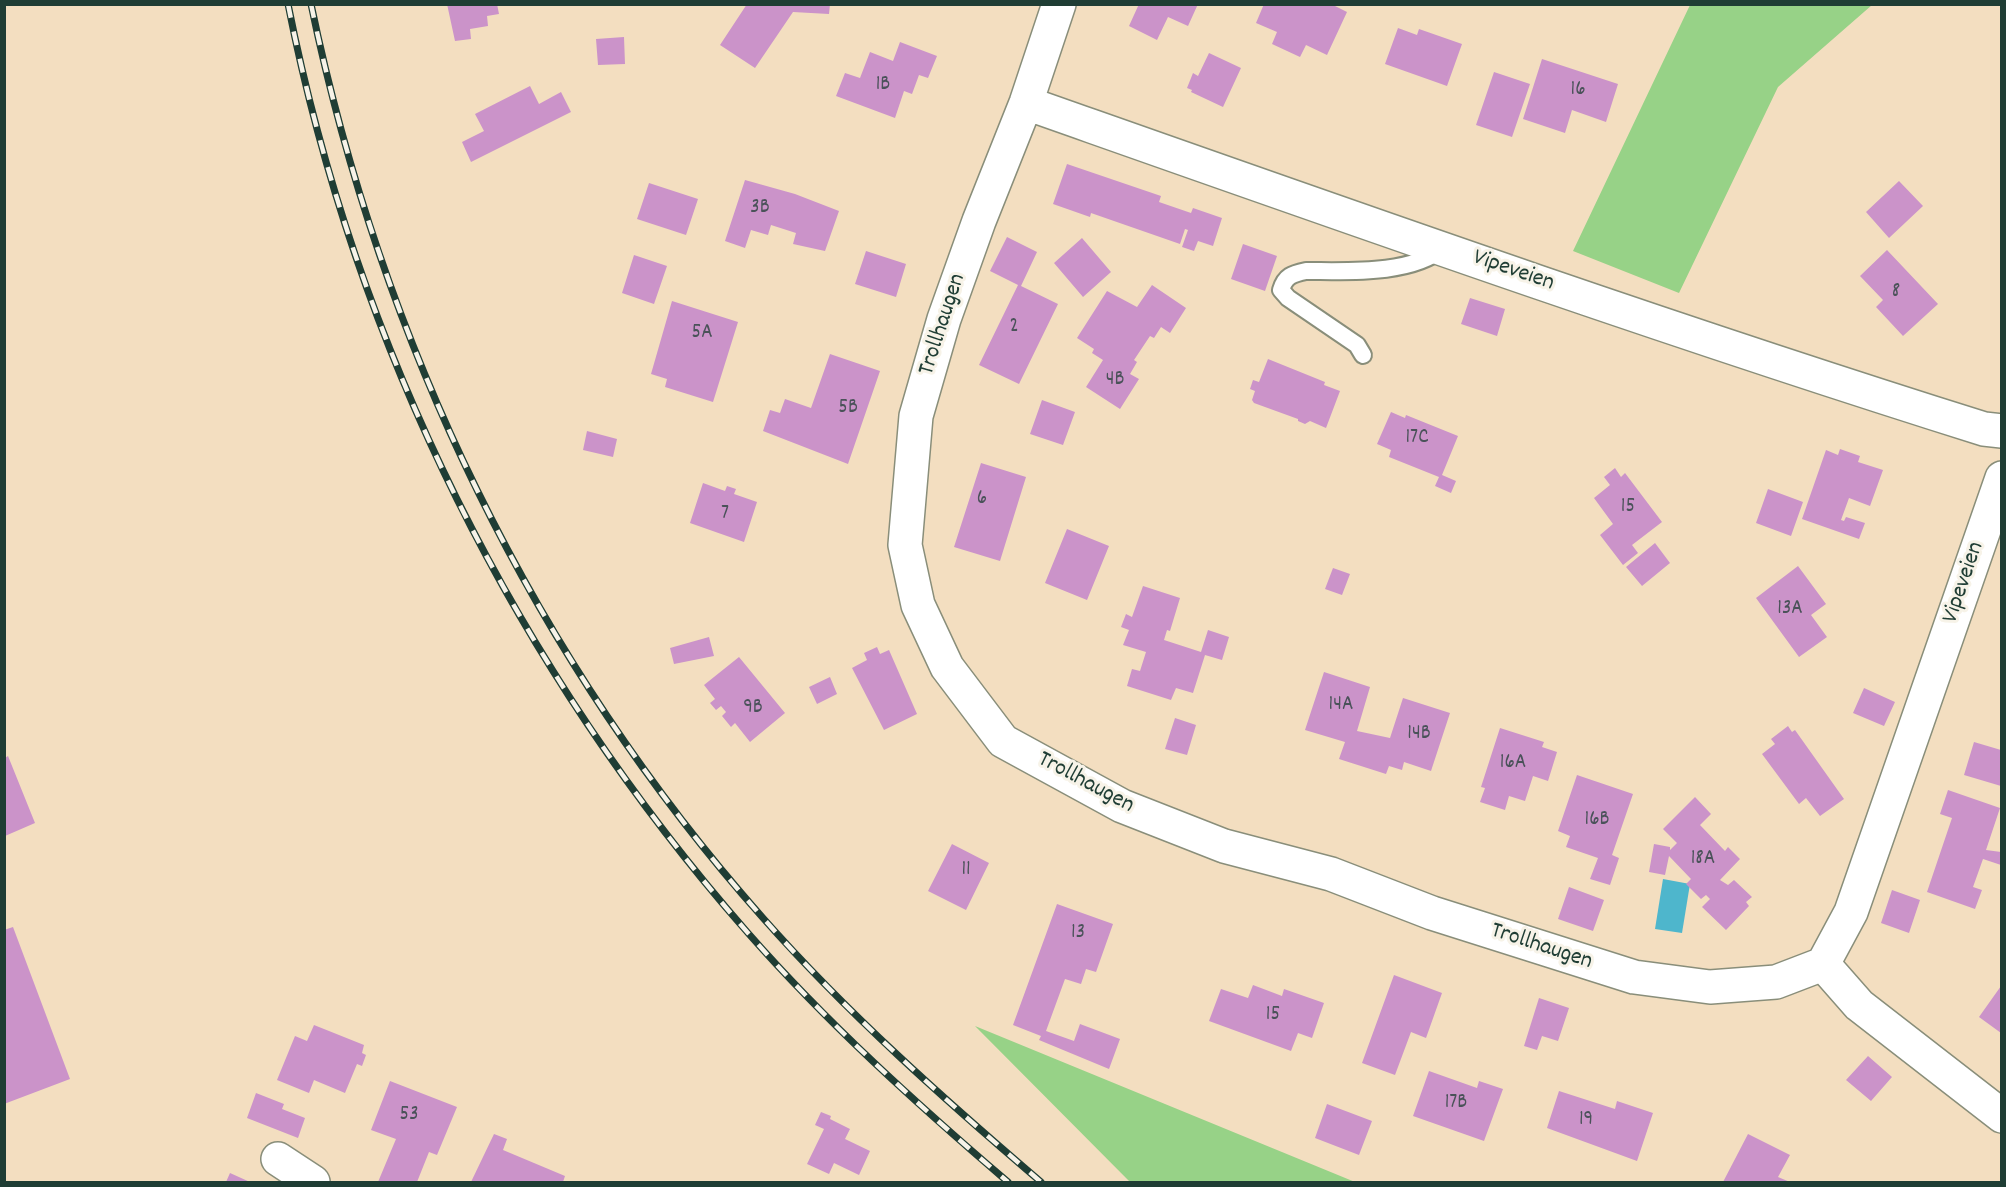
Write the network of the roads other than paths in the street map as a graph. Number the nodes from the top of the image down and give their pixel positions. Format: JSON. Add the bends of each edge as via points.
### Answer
{"nodes":[{"id":1,"x":1059,"y":4,"type":"edge"},
{"id":2,"x":1026,"y":103,"type":"junction"},
{"id":3,"x":1443,"y":247,"type":"junction"},
{"id":4,"x":1363,"y":355,"type":"dead end"},
{"id":5,"x":2001,"y":431,"type":"edge"},
{"id":6,"x":2001,"y":478,"type":"edge"},
{"id":7,"x":1823,"y":964,"type":"junction"},
{"id":8,"x":2001,"y":1116,"type":"edge"},
{"id":9,"x":278,"y":1159,"type":"dead end"},
{"id":10,"x":313,"y":1182,"type":"edge"}],
"edges":[{"from":1,"to":2,"type":"street","name":"Trollhaugen"},
{"from":2,"to":3,"type":"street","name":"Vipeveien","via":[[1277,193]]},
{"from":2,"to":7,"type":"street","name":"Trollhaugen","via":[[956,286],[916,416],[905,545],[918,605],[947,667],[1004,741],[1122,806],[1224,846],[1331,874],[1453,920],[1634,977],[1710,987],[1776,982]]},
{"from":3,"to":4,"type":"lane","via":[[1430,258],[1402,266],[1306,271],[1290,274],[1283,282],[1281,290],[1288,298],[1358,345]]},
{"from":3,"to":5,"type":"street","name":"Vipeveien","via":[[1782,366]]},
{"from":6,"to":7,"type":"street","name":"Vipeveien","via":[[1851,912]]},
{"from":7,"to":8,"type":"street","via":[[1859,1005]]},
{"from":9,"to":10,"type":"street"}]}
